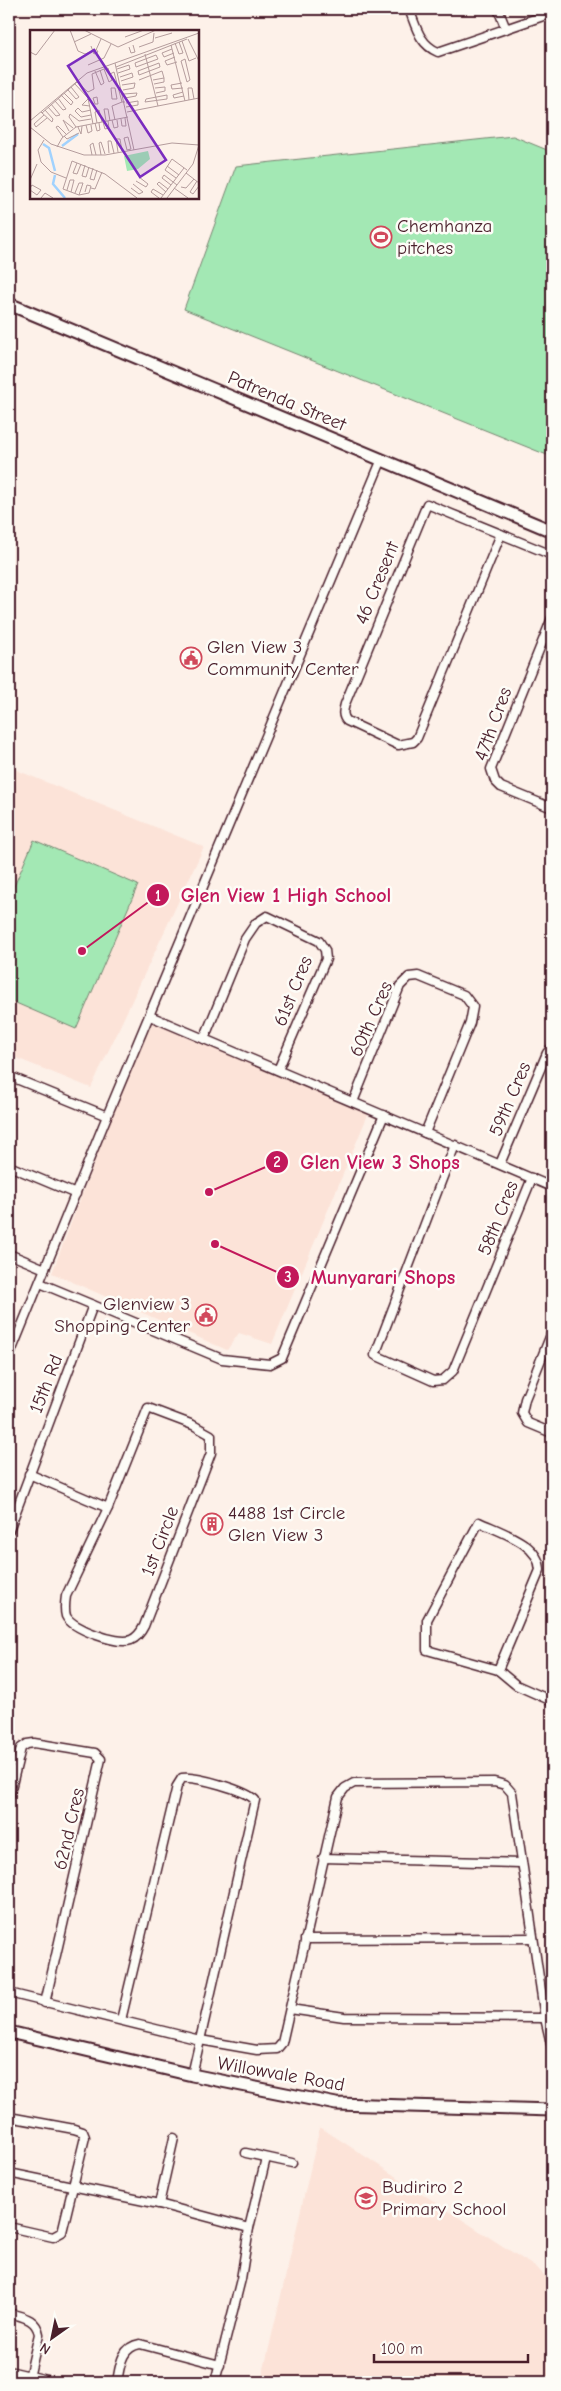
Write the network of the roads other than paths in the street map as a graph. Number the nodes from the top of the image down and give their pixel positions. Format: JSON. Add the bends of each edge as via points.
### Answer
{"nodes":[{"id":1,"x":409,"y":9,"type":"edge"},
{"id":2,"x":498,"y":9,"type":"edge"},
{"id":3,"x":552,"y":13,"type":"edge"},
{"id":4,"x":506,"y":29,"type":"junction"},
{"id":5,"x":9,"y":304,"type":"edge"},
{"id":6,"x":382,"y":459,"type":"junction"},
{"id":7,"x":552,"y":531,"type":"edge"},
{"id":8,"x":500,"y":534,"type":"junction"},
{"id":9,"x":552,"y":555,"type":"edge"},
{"id":10,"x":552,"y":618,"type":"edge"},
{"id":11,"x":552,"y":808,"type":"edge"},
{"id":12,"x":150,"y":1016,"type":"junction"},
{"id":13,"x":204,"y":1039,"type":"junction"},
{"id":14,"x":552,"y":1047,"type":"edge"},
{"id":15,"x":278,"y":1070,"type":"junction"},
{"id":16,"x":9,"y":1076,"type":"edge"},
{"id":17,"x":353,"y":1102,"type":"junction"},
{"id":18,"x":384,"y":1115,"type":"junction"},
{"id":19,"x":107,"y":1116,"type":"junction"},
{"id":20,"x":425,"y":1133,"type":"junction"},
{"id":21,"x":455,"y":1145,"type":"junction"},
{"id":22,"x":500,"y":1164,"type":"junction"},
{"id":23,"x":9,"y":1166,"type":"edge"},
{"id":24,"x":532,"y":1178,"type":"junction"},
{"id":25,"x":552,"y":1187,"type":"edge"},
{"id":26,"x":76,"y":1194,"type":"junction"},
{"id":27,"x":9,"y":1254,"type":"edge"},
{"id":28,"x":45,"y":1270,"type":"junction"},
{"id":29,"x":40,"y":1283,"type":"junction"},
{"id":30,"x":93,"y":1305,"type":"junction"},
{"id":31,"x":552,"y":1332,"type":"edge"},
{"id":32,"x":12,"y":1342,"type":"edge"},
{"id":33,"x":9,"y":1357,"type":"edge"},
{"id":34,"x":552,"y":1433,"type":"edge"},
{"id":35,"x":29,"y":1474,"type":"junction"},
{"id":36,"x":108,"y":1508,"type":"junction"},
{"id":37,"x":9,"y":1530,"type":"edge"},
{"id":38,"x":498,"y":1670,"type":"junction"},
{"id":39,"x":552,"y":1701,"type":"edge"},
{"id":40,"x":9,"y":1797,"type":"edge"},
{"id":41,"x":323,"y":1858,"type":"junction"},
{"id":42,"x":521,"y":1863,"type":"junction"},
{"id":43,"x":533,"y":1938,"type":"junction"},
{"id":44,"x":305,"y":1939,"type":"junction"},
{"id":45,"x":9,"y":1993,"type":"edge"},
{"id":46,"x":45,"y":2002,"type":"junction"},
{"id":47,"x":290,"y":2009,"type":"junction"},
{"id":48,"x":545,"y":2018,"type":"junction"},
{"id":49,"x":121,"y":2020,"type":"junction"},
{"id":50,"x":9,"y":2032,"type":"edge"},
{"id":51,"x":200,"y":2040,"type":"junction"},
{"id":52,"x":552,"y":2048,"type":"edge"},
{"id":53,"x":192,"y":2075,"type":"junction"},
{"id":54,"x":552,"y":2110,"type":"edge"},
{"id":55,"x":9,"y":2118,"type":"edge"},
{"id":56,"x":174,"y":2138,"type":"dead end"},
{"id":57,"x":246,"y":2153,"type":"dead end"},
{"id":58,"x":266,"y":2158,"type":"junction"},
{"id":59,"x":292,"y":2163,"type":"dead end"},
{"id":60,"x":9,"y":2173,"type":"edge"},
{"id":61,"x":70,"y":2185,"type":"junction"},
{"id":62,"x":158,"y":2204,"type":"junction"},
{"id":63,"x":9,"y":2227,"type":"edge"},
{"id":64,"x":249,"y":2228,"type":"junction"},
{"id":65,"x":9,"y":2314,"type":"edge"},
{"id":66,"x":220,"y":2364,"type":"junction"},
{"id":67,"x":9,"y":2371,"type":"edge"},
{"id":68,"x":28,"y":2379,"type":"edge"},
{"id":69,"x":56,"y":2382,"type":"edge"},
{"id":70,"x":117,"y":2382,"type":"edge"},
{"id":71,"x":215,"y":2382,"type":"edge"}],
"edges":[{"from":1,"to":4,"type":"street","via":[[421,39],[427,47],[438,52]]},
{"from":2,"to":4,"type":"street"},
{"from":3,"to":4,"type":"street"},
{"from":5,"to":6,"type":"street","name":"Patrenda Street"},
{"from":6,"to":7,"type":"street","name":"Patrenda Street"},
{"from":6,"to":12,"type":"street"},
{"from":8,"to":8,"type":"street","name":"46 Cresent","via":[[417,738],[398,745],[347,722],[342,712],[427,504]]},
{"from":8,"to":9,"type":"street"},
{"from":10,"to":11,"type":"street","name":"47th Cres","via":[[491,770],[501,787]]},
{"from":12,"to":13,"type":"street"},
{"from":12,"to":19,"type":"street"},
{"from":13,"to":15,"type":"street"},
{"from":13,"to":15,"type":"street","name":"61st Cres","via":[[245,939],[256,923],[267,916],[319,941],[326,950],[326,959]]},
{"from":14,"to":22,"type":"street","name":"59th Cres","via":[[546,1053]]},
{"from":15,"to":17,"type":"street"},
{"from":16,"to":19,"type":"street"},
{"from":17,"to":18,"type":"street"},
{"from":17,"to":20,"type":"street","name":"60th Cres","via":[[400,986],[409,977],[418,976],[464,995],[473,1007],[470,1023]]},
{"from":18,"to":20,"type":"street"},
{"from":18,"to":30,"type":"street","via":[[282,1358],[270,1364],[222,1360]]},
{"from":19,"to":26,"type":"street"},
{"from":20,"to":21,"type":"street"},
{"from":21,"to":22,"type":"street"},
{"from":21,"to":24,"type":"street","name":"58th Cres","via":[[375,1355],[433,1381],[444,1380],[453,1371]]},
{"from":22,"to":24,"type":"street"},
{"from":23,"to":26,"type":"street"},
{"from":24,"to":25,"type":"street"},
{"from":26,"to":28,"type":"street"},
{"from":27,"to":28,"type":"street"},
{"from":28,"to":29,"type":"street"},
{"from":29,"to":30,"type":"street"},
{"from":29,"to":32,"type":"street"},
{"from":30,"to":35,"type":"street","name":"15th Rd"},
{"from":31,"to":34,"type":"street","via":[[522,1413],[528,1423]]},
{"from":32,"to":33,"type":"street"},
{"from":35,"to":36,"type":"street"},
{"from":35,"to":37,"type":"street","name":"15th Rd"},
{"from":36,"to":36,"type":"street","name":"1st Circle","via":[[148,1408],[193,1425],[211,1436],[211,1453],[144,1626],[139,1635],[129,1641],[111,1640],[73,1625],[64,1608],[66,1596]]},
{"from":38,"to":38,"type":"street","via":[[540,1570],[540,1560],[531,1548],[479,1522],[427,1620],[427,1650]]},
{"from":38,"to":39,"type":"street","via":[[516,1684]]},
{"from":40,"to":46,"type":"street","name":"62nd Cres","via":[[22,1748],[27,1744],[95,1753],[101,1759]]},
{"from":41,"to":42,"type":"street"},
{"from":41,"to":42,"type":"street","via":[[338,1797],[354,1783],[494,1782],[505,1785],[512,1794]]},
{"from":41,"to":44,"type":"street"},
{"from":42,"to":43,"type":"street"},
{"from":43,"to":44,"type":"street"},
{"from":43,"to":48,"type":"street"},
{"from":44,"to":47,"type":"street"},
{"from":45,"to":46,"type":"street"},
{"from":46,"to":49,"type":"street"},
{"from":47,"to":48,"type":"street","via":[[344,2017]]},
{"from":47,"to":51,"type":"street","via":[[282,2043],[277,2049],[257,2050]]},
{"from":48,"to":52,"type":"street"},
{"from":49,"to":51,"type":"street"},
{"from":49,"to":51,"type":"street","via":[[175,1792],[182,1778],[192,1778],[248,1794],[255,1800]]},
{"from":50,"to":53,"type":"street","name":"Willowvale Road"},
{"from":51,"to":53,"type":"street"},
{"from":53,"to":54,"type":"street","name":"Willowvale Road","via":[[336,2104]]},
{"from":55,"to":61,"type":"street","via":[[83,2132],[85,2137]]},
{"from":56,"to":62,"type":"street"},
{"from":57,"to":58,"type":"street"},
{"from":58,"to":59,"type":"street"},
{"from":58,"to":64,"type":"street"},
{"from":60,"to":61,"type":"street"},
{"from":61,"to":62,"type":"street"},
{"from":61,"to":63,"type":"street","via":[[62,2232],[57,2236]]},
{"from":62,"to":64,"type":"street"},
{"from":64,"to":66,"type":"street","via":[[241,2279]]},
{"from":65,"to":68,"type":"street","via":[[28,2318],[38,2328]]},
{"from":66,"to":70,"type":"street","via":[[133,2345],[126,2349],[122,2358]]},
{"from":66,"to":71,"type":"street"},
{"from":67,"to":68,"type":"street"},
{"from":68,"to":69,"type":"street"}]}
